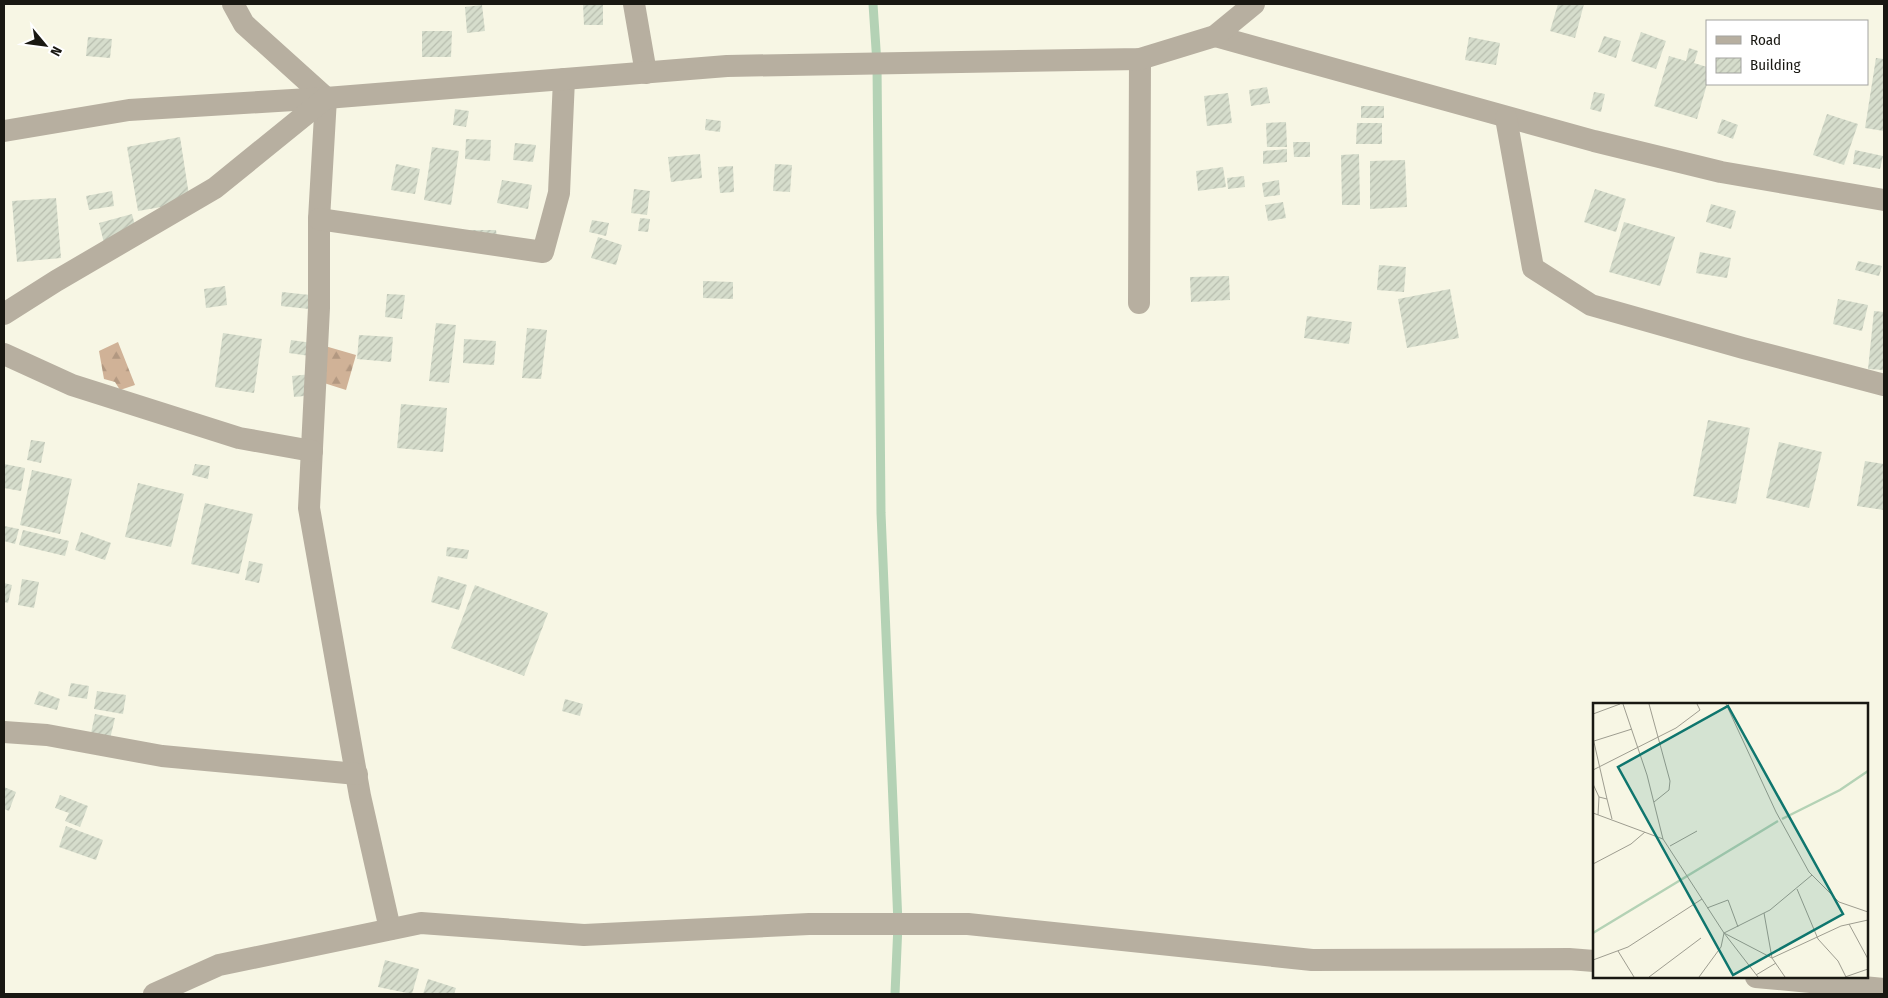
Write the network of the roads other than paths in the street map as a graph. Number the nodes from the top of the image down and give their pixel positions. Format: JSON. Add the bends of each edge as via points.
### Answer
{"nodes":[{"id":1,"x":234,"y":4,"type":"edge"},
{"id":2,"x":634,"y":4,"type":"edge"},
{"id":3,"x":1254,"y":4,"type":"edge"},
{"id":4,"x":1215,"y":36,"type":"junction"},
{"id":5,"x":1140,"y":60,"type":"junction"},
{"id":6,"x":646,"y":73,"type":"junction"},
{"id":7,"x":564,"y":80,"type":"junction"},
{"id":8,"x":326,"y":98,"type":"junction"},
{"id":9,"x":1506,"y":118,"type":"junction"},
{"id":10,"x":4,"y":131,"type":"edge"},
{"id":11,"x":1884,"y":200,"type":"edge"},
{"id":12,"x":320,"y":219,"type":"junction"},
{"id":13,"x":1139,"y":302,"type":"dead end"},
{"id":14,"x":4,"y":314,"type":"edge"},
{"id":15,"x":4,"y":354,"type":"edge"},
{"id":16,"x":1884,"y":385,"type":"edge"},
{"id":17,"x":312,"y":451,"type":"junction"},
{"id":18,"x":4,"y":732,"type":"edge"},
{"id":19,"x":357,"y":774,"type":"junction"},
{"id":20,"x":390,"y":929,"type":"junction"},
{"id":21,"x":1593,"y":961,"type":"edge"},
{"id":22,"x":1767,"y":978,"type":"edge"},
{"id":23,"x":1884,"y":989,"type":"edge"},
{"id":24,"x":154,"y":994,"type":"edge"}],
"edges":[{"from":1,"to":8,"type":"street","via":[[244,24]]},
{"from":2,"to":6,"type":"street"},
{"from":3,"to":4,"type":"street"},
{"from":4,"to":5,"type":"street"},
{"from":4,"to":9,"type":"street"},
{"from":5,"to":6,"type":"street","via":[[727,66]]},
{"from":5,"to":13,"type":"street"},
{"from":6,"to":7,"type":"street"},
{"from":7,"to":8,"type":"street"},
{"from":7,"to":12,"type":"street","via":[[559,193],[543,252]]},
{"from":8,"to":10,"type":"street","via":[[129,110]]},
{"from":8,"to":12,"type":"street"},
{"from":8,"to":14,"type":"street","via":[[215,188]]},
{"from":9,"to":11,"type":"street","via":[[1721,172]]},
{"from":9,"to":16,"type":"street","via":[[1533,268],[1591,305]]},
{"from":12,"to":17,"type":"street"},
{"from":15,"to":17,"type":"street","via":[[72,385],[239,438]]},
{"from":17,"to":19,"type":"street","via":[[309,508]]},
{"from":18,"to":19,"type":"street","via":[[47,735],[162,756]]},
{"from":19,"to":20,"type":"street"},
{"from":20,"to":21,"type":"street","via":[[421,923],[584,935],[809,924],[968,924],[1312,960]]},
{"from":20,"to":24,"type":"street","via":[[219,965]]},
{"from":22,"to":23,"type":"street"}]}
